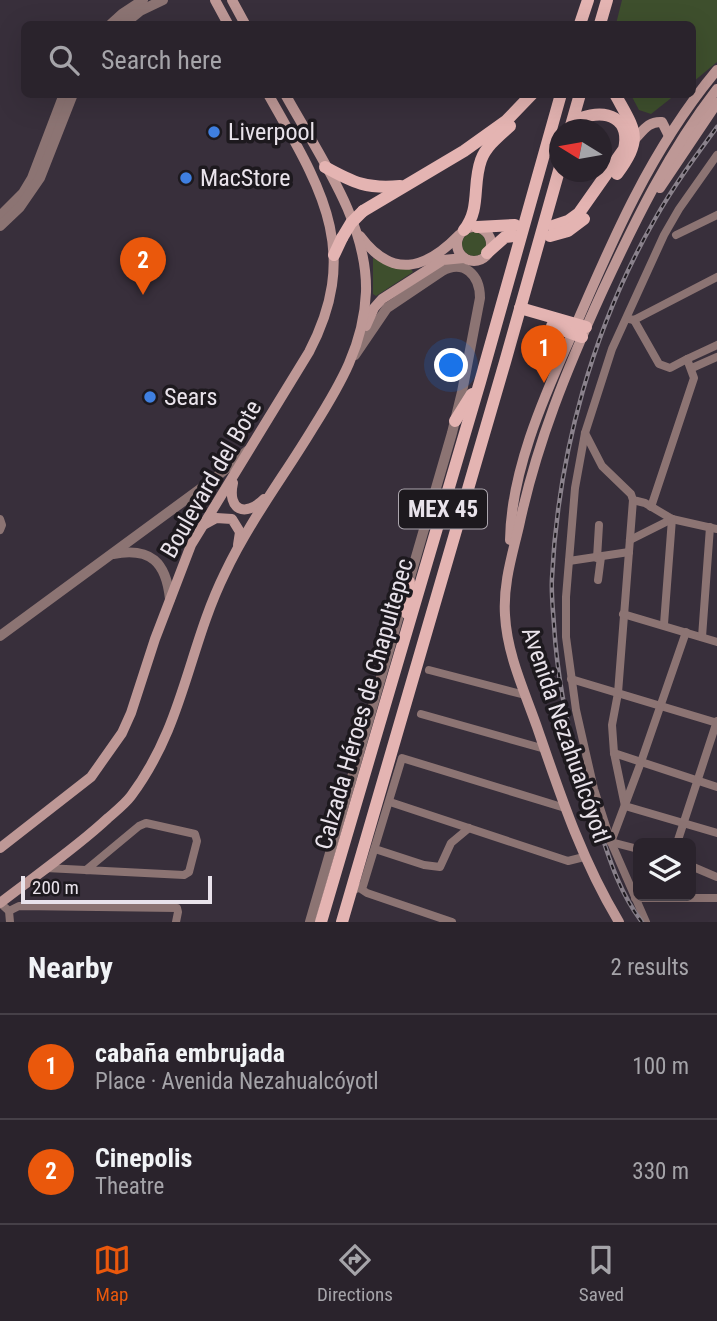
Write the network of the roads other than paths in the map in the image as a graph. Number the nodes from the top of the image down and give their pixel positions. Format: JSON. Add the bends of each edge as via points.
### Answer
{"nodes":[{"id":1,"x":143,"y":0,"type":"edge"},
{"id":2,"x":163,"y":0,"type":"edge"},
{"id":3,"x":215,"y":0,"type":"edge"},
{"id":4,"x":232,"y":0,"type":"edge"},
{"id":5,"x":588,"y":0,"type":"edge"},
{"id":6,"x":607,"y":0,"type":"edge"},
{"id":7,"x":114,"y":21,"type":"edge"},
{"id":8,"x":128,"y":21,"type":"edge"},
{"id":9,"x":226,"y":21,"type":"edge"},
{"id":10,"x":243,"y":21,"type":"edge"},
{"id":11,"x":580,"y":21,"type":"edge"},
{"id":12,"x":603,"y":21,"type":"edge"},
{"id":13,"x":717,"y":70,"type":"edge"},
{"id":14,"x":717,"y":89,"type":"edge"},
{"id":15,"x":62,"y":98,"type":"edge"},
{"id":16,"x":71,"y":98,"type":"edge"},
{"id":17,"x":270,"y":98,"type":"edge"},
{"id":18,"x":287,"y":98,"type":"edge"},
{"id":19,"x":529,"y":98,"type":"edge"},
{"id":20,"x":530,"y":98,"type":"edge"},
{"id":21,"x":560,"y":98,"type":"edge"},
{"id":22,"x":579,"y":98,"type":"edge"},
{"id":23,"x":617,"y":98,"type":"edge"},
{"id":24,"x":717,"y":103,"type":"edge"},
{"id":25,"x":574,"y":119,"type":"edge"},
{"id":26,"x":580,"y":119,"type":"edge"},
{"id":27,"x":669,"y":136,"type":"junction"},
{"id":28,"x":634,"y":140,"type":"junction"},
{"id":29,"x":717,"y":155,"type":"edge"},
{"id":30,"x":612,"y":166,"type":"edge"},
{"id":31,"x":326,"y":167,"type":"junction"},
{"id":32,"x":612,"y":181,"type":"edge"},
{"id":33,"x":555,"y":182,"type":"edge"},
{"id":34,"x":601,"y":182,"type":"edge"},
{"id":35,"x":611,"y":182,"type":"edge"},
{"id":36,"x":404,"y":186,"type":"junction"},
{"id":37,"x":717,"y":215,"type":"edge"},
{"id":38,"x":0,"y":216,"type":"edge"},
{"id":39,"x":0,"y":226,"type":"edge"},
{"id":40,"x":357,"y":231,"type":"junction"},
{"id":41,"x":466,"y":231,"type":"junction"},
{"id":42,"x":676,"y":235,"type":"dead end"},
{"id":43,"x":487,"y":253,"type":"junction"},
{"id":44,"x":334,"y":255,"type":"junction"},
{"id":45,"x":466,"y":262,"type":"junction"},
{"id":46,"x":717,"y":277,"type":"edge"},
{"id":47,"x":604,"y":288,"type":"junction"},
{"id":48,"x":591,"y":303,"type":"junction"},
{"id":49,"x":519,"y":312,"type":"junction"},
{"id":50,"x":630,"y":319,"type":"junction"},
{"id":51,"x":579,"y":330,"type":"junction"},
{"id":52,"x":358,"y":341,"type":"junction"},
{"id":53,"x":717,"y":345,"type":"edge"},
{"id":54,"x":717,"y":357,"type":"edge"},
{"id":55,"x":353,"y":358,"type":"junction"},
{"id":56,"x":687,"y":359,"type":"junction"},
{"id":57,"x":692,"y":369,"type":"junction"},
{"id":58,"x":480,"y":382,"type":"junction"},
{"id":59,"x":455,"y":421,"type":"junction"},
{"id":60,"x":585,"y":433,"type":"junction"},
{"id":61,"x":252,"y":447,"type":"junction"},
{"id":62,"x":234,"y":477,"type":"junction"},
{"id":63,"x":279,"y":482,"type":"junction"},
{"id":64,"x":633,"y":500,"type":"junction"},
{"id":65,"x":651,"y":507,"type":"junction"},
{"id":66,"x":0,"y":519,"type":"edge"},
{"id":67,"x":672,"y":519,"type":"junction"},
{"id":68,"x":205,"y":524,"type":"junction"},
{"id":69,"x":599,"y":524,"type":"dead end"},
{"id":70,"x":714,"y":528,"type":"edge"},
{"id":71,"x":0,"y":530,"type":"edge"},
{"id":72,"x":630,"y":540,"type":"junction"},
{"id":73,"x":237,"y":548,"type":"junction"},
{"id":74,"x":629,"y":552,"type":"junction"},
{"id":75,"x":108,"y":554,"type":"junction"},
{"id":76,"x":599,"y":558,"type":"junction"},
{"id":77,"x":569,"y":561,"type":"junction"},
{"id":78,"x":598,"y":580,"type":"dead end"},
{"id":79,"x":409,"y":582,"type":"junction"},
{"id":80,"x":170,"y":599,"type":"junction"},
{"id":81,"x":623,"y":614,"type":"junction"},
{"id":82,"x":664,"y":624,"type":"junction"},
{"id":83,"x":686,"y":632,"type":"junction"},
{"id":84,"x":406,"y":634,"type":"junction"},
{"id":85,"x":0,"y":636,"type":"edge"},
{"id":86,"x":702,"y":636,"type":"junction"},
{"id":87,"x":717,"y":642,"type":"edge"},
{"id":88,"x":429,"y":670,"type":"dead end"},
{"id":89,"x":571,"y":679,"type":"junction"},
{"id":90,"x":618,"y":693,"type":"junction"},
{"id":91,"x":526,"y":695,"type":"junction"},
{"id":92,"x":660,"y":706,"type":"junction"},
{"id":93,"x":421,"y":714,"type":"dead end"},
{"id":94,"x":717,"y":722,"type":"edge"},
{"id":95,"x":545,"y":749,"type":"junction"},
{"id":96,"x":614,"y":753,"type":"junction"},
{"id":97,"x":641,"y":762,"type":"junction"},
{"id":98,"x":696,"y":780,"type":"junction"},
{"id":99,"x":717,"y":787,"type":"edge"},
{"id":100,"x":390,"y":802,"type":"junction"},
{"id":101,"x":625,"y":806,"type":"junction"},
{"id":102,"x":565,"y":808,"type":"junction"},
{"id":103,"x":684,"y":821,"type":"junction"},
{"id":104,"x":469,"y":828,"type":"junction"},
{"id":105,"x":717,"y":833,"type":"edge"},
{"id":106,"x":679,"y":838,"type":"edge"},
{"id":107,"x":611,"y":842,"type":"junction"},
{"id":108,"x":0,"y":848,"type":"edge"},
{"id":109,"x":633,"y":848,"type":"edge"},
{"id":110,"x":375,"y":849,"type":"junction"},
{"id":111,"x":584,"y":857,"type":"junction"},
{"id":112,"x":46,"y":868,"type":"junction"},
{"id":113,"x":696,"y":868,"type":"edge"},
{"id":114,"x":86,"y":870,"type":"junction"},
{"id":115,"x":717,"y":877,"type":"edge"},
{"id":116,"x":356,"y":890,"type":"junction"},
{"id":117,"x":633,"y":893,"type":"edge"},
{"id":118,"x":696,"y":898,"type":"edge"},
{"id":119,"x":717,"y":898,"type":"edge"},
{"id":120,"x":636,"y":901,"type":"edge"},
{"id":121,"x":0,"y":903,"type":"edge"},
{"id":122,"x":9,"y":911,"type":"junction"},
{"id":123,"x":10,"y":922,"type":"edge"},
{"id":124,"x":176,"y":922,"type":"edge"},
{"id":125,"x":310,"y":922,"type":"edge"},
{"id":126,"x":321,"y":922,"type":"edge"},
{"id":127,"x":342,"y":922,"type":"edge"},
{"id":128,"x":452,"y":922,"type":"edge"},
{"id":129,"x":619,"y":922,"type":"edge"},
{"id":130,"x":646,"y":922,"type":"edge"}],
"edges":[{"from":1,"to":7,"type":"street"},
{"from":2,"to":8,"type":"street"},
{"from":3,"to":9,"type":"main road"},
{"from":4,"to":10,"type":"main road"},
{"from":5,"to":11,"type":"main road"},
{"from":6,"to":12,"type":"main road"},
{"from":13,"to":27,"type":"main road","name":"Avenida Nezahualcóyotl"},
{"from":14,"to":47,"type":"main road","name":"Avenida Nezahualcóyotl","via":[[657,181]]},
{"from":15,"to":38,"type":"street","via":[[32,178]]},
{"from":16,"to":39,"type":"street","via":[[40,178]]},
{"from":17,"to":44,"type":"main road","name":"Boulevard del Bote","via":[[320,190]]},
{"from":18,"to":31,"type":"main road"},
{"from":19,"to":36,"type":"main road","via":[[506,121]]},
{"from":20,"to":41,"type":"main road","via":[[486,149],[475,209]]},
{"from":21,"to":58,"type":"main road","name":"Calzada Héroes de Chapultepec","number":"MEX 45"},
{"from":22,"to":25,"type":"main road"},
{"from":23,"to":28,"type":"main road"},
{"from":24,"to":47,"type":"main road","name":"Avenida Nezahualcóyotl","via":[[653,200]]},
{"from":26,"to":30,"type":"main road","via":[[594,113],[616,119],[624,128],[624,149]]},
{"from":27,"to":28,"type":"main road","via":[[662,122],[655,122]]},
{"from":27,"to":48,"type":"main road","name":"Avenida Nezahualcóyotl","via":[[637,188]]},
{"from":28,"to":32,"type":"main road","via":[[630,156]]},
{"from":29,"to":50,"type":"street","via":[[679,208],[649,267]]},
{"from":31,"to":36,"type":"main road","via":[[368,187]]},
{"from":31,"to":40,"type":"main road"},
{"from":33,"to":49,"type":"main road","name":"Calzada Héroes de Chapultepec","number":"MEX 45"},
{"from":34,"to":35,"type":"main road","via":[[579,213],[552,231],[568,231],[585,218]]},
{"from":36,"to":44,"type":"main road","bridge":true,"via":[[363,211]]},
{"from":37,"to":42,"type":"street"},
{"from":40,"to":41,"type":"main road","via":[[382,258],[405,266],[430,258]]},
{"from":40,"to":52,"type":"main road","via":[[366,291]]},
{"from":41,"to":43,"type":"main road","via":[[482,229],[489,237]]},
{"from":41,"to":43,"type":"main road","via":[[499,225],[515,231]]},
{"from":41,"to":45,"type":"main road","via":[[457,247]]},
{"from":43,"to":45,"type":"main road"},
{"from":44,"to":61,"type":"main road","name":"Boulevard del Bote","via":[[331,287],[315,340]]},
{"from":45,"to":52,"type":"main road","via":[[443,260],[382,299]]},
{"from":45,"to":55,"type":"street","via":[[393,302]]},
{"from":45,"to":59,"type":"street","via":[[480,285],[480,298]]},
{"from":46,"to":50,"type":"street"},
{"from":47,"to":48,"type":"main road","name":"Avenida Nezahualcóyotl"},
{"from":48,"to":51,"type":"main road","name":"Avenida Nezahualcóyotl"},
{"from":49,"to":51,"type":"main road"},
{"from":49,"to":116,"type":"main road","name":"Calzada Héroes de Chapultepec","number":"MEX 45"},
{"from":50,"to":56,"type":"street","via":[[661,366],[670,368]]},
{"from":50,"to":60,"type":"street","via":[[607,361]]},
{"from":51,"to":91,"type":"main road","name":"Avenida Nezahualcóyotl","via":[[542,407],[512,518],[505,614],[512,655]]},
{"from":52,"to":55,"type":"main road"},
{"from":53,"to":56,"type":"street"},
{"from":54,"to":57,"type":"street"},
{"from":55,"to":63,"type":"main road"},
{"from":56,"to":57,"type":"street"},
{"from":57,"to":65,"type":"street","via":[[694,383]]},
{"from":58,"to":59,"type":"main road"},
{"from":58,"to":84,"type":"main road","name":"Calzada Héroes de Chapultepec","number":"MEX 45"},
{"from":59,"to":79,"type":"street"},
{"from":60,"to":64,"type":"street","via":[[602,466]]},
{"from":60,"to":77,"type":"street"},
{"from":61,"to":62,"type":"main road","name":"Boulevard del Bote"},
{"from":61,"to":75,"type":"street"},
{"from":62,"to":63,"type":"main road","via":[[231,497],[243,510],[256,506]]},
{"from":62,"to":68,"type":"main road","name":"Boulevard del Bote"},
{"from":63,"to":73,"type":"main road"},
{"from":64,"to":65,"type":"street"},
{"from":64,"to":72,"type":"street"},
{"from":65,"to":67,"type":"street"},
{"from":66,"to":71,"type":"street"},
{"from":67,"to":70,"type":"street"},
{"from":67,"to":72,"type":"street"},
{"from":67,"to":82,"type":"street"},
{"from":68,"to":73,"type":"main road","via":[[216,518],[232,519],[240,532]]},
{"from":68,"to":80,"type":"main road","name":"Boulevard del Bote","via":[[191,545]]},
{"from":69,"to":76,"type":"street"},
{"from":70,"to":86,"type":"street"},
{"from":72,"to":74,"type":"street"},
{"from":73,"to":112,"type":"main road","via":[[154,764],[129,799]]},
{"from":74,"to":76,"type":"street"},
{"from":74,"to":81,"type":"street"},
{"from":75,"to":80,"type":"street","via":[[133,552],[153,558],[166,575]]},
{"from":75,"to":85,"type":"street"},
{"from":76,"to":77,"type":"street"},
{"from":76,"to":78,"type":"street"},
{"from":77,"to":89,"type":"street","via":[[566,637]]},
{"from":79,"to":84,"type":"main road"},
{"from":79,"to":125,"type":"street"},
{"from":80,"to":108,"type":"main road","name":"Boulevard del Bote","via":[[131,713],[92,777]]},
{"from":81,"to":82,"type":"street"},
{"from":81,"to":90,"type":"street"},
{"from":82,"to":83,"type":"street"},
{"from":83,"to":86,"type":"street"},
{"from":83,"to":92,"type":"street"},
{"from":84,"to":126,"type":"main road","name":"Calzada Héroes de Chapultepec","number":"MEX 45"},
{"from":86,"to":87,"type":"street"},
{"from":88,"to":91,"type":"street"},
{"from":89,"to":90,"type":"street"},
{"from":89,"to":107,"type":"street","via":[[584,748]]},
{"from":90,"to":92,"type":"street"},
{"from":90,"to":96,"type":"street","via":[[612,725]]},
{"from":91,"to":95,"type":"main road","name":"Avenida Nezahualcóyotl"},
{"from":92,"to":94,"type":"street"},
{"from":92,"to":97,"type":"street"},
{"from":93,"to":95,"type":"street"},
{"from":94,"to":98,"type":"street"},
{"from":95,"to":102,"type":"main road","name":"Avenida Nezahualcóyotl"},
{"from":96,"to":97,"type":"street"},
{"from":96,"to":101,"type":"street"},
{"from":97,"to":98,"type":"street"},
{"from":97,"to":101,"type":"street"},
{"from":98,"to":99,"type":"street"},
{"from":98,"to":103,"type":"street"},
{"from":100,"to":102,"type":"street","via":[[402,758]]},
{"from":100,"to":104,"type":"street"},
{"from":100,"to":110,"type":"street"},
{"from":101,"to":103,"type":"street"},
{"from":101,"to":107,"type":"street"},
{"from":102,"to":111,"type":"main road","name":"Avenida Nezahualcóyotl"},
{"from":103,"to":105,"type":"street"},
{"from":103,"to":106,"type":"street"},
{"from":104,"to":110,"type":"street","via":[[452,843],[439,867]]},
{"from":104,"to":111,"type":"street","via":[[568,861]]},
{"from":107,"to":109,"type":"street"},
{"from":107,"to":117,"type":"street"},
{"from":110,"to":116,"type":"street"},
{"from":111,"to":129,"type":"main road","name":"Avenida Nezahualcóyotl"},
{"from":112,"to":114,"type":"street"},
{"from":112,"to":121,"type":"main road"},
{"from":113,"to":115,"type":"street"},
{"from":114,"to":114,"type":"street","via":[[184,875],[189,872],[195,834],[146,823]]},
{"from":116,"to":127,"type":"main road","name":"Calzada Héroes de Chapultepec","number":"MEX 45"},
{"from":116,"to":128,"type":"street"},
{"from":118,"to":119,"type":"street"},
{"from":120,"to":130,"type":"street"},
{"from":121,"to":122,"type":"street"},
{"from":122,"to":123,"type":"street"},
{"from":122,"to":124,"type":"street","via":[[19,906],[177,908]]}]}
